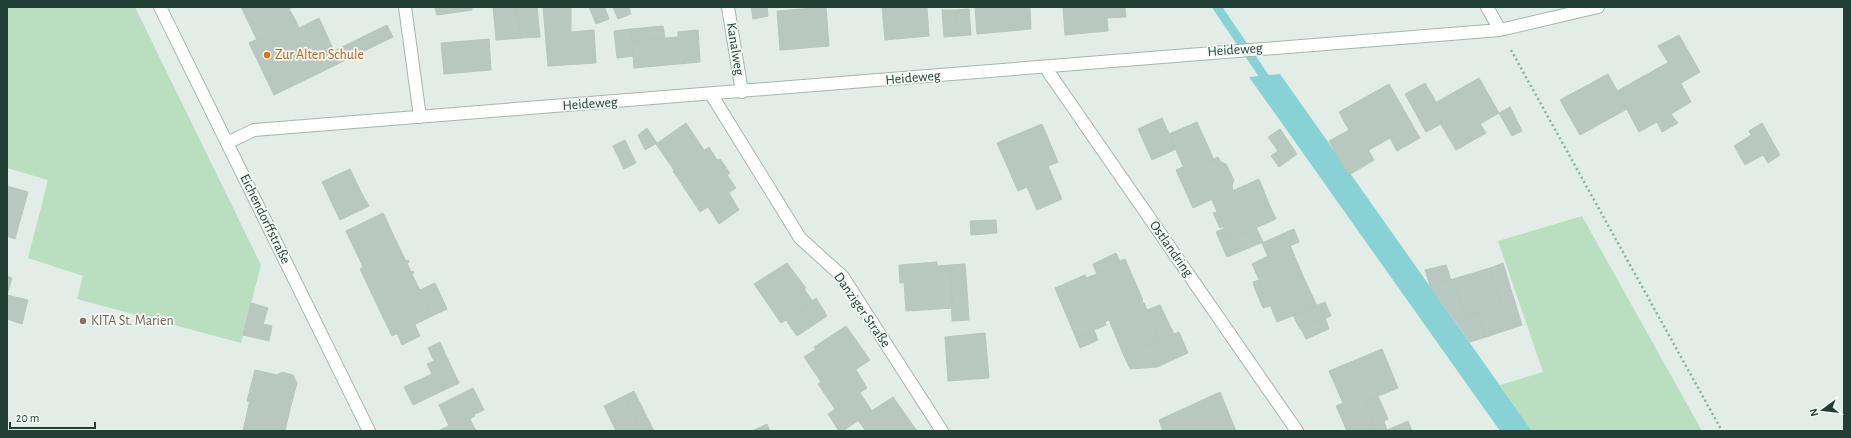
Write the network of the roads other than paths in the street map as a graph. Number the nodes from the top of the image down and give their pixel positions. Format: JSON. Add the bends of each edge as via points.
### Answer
{"nodes":[{"id":1,"x":160,"y":7,"type":"edge"},
{"id":2,"x":405,"y":7,"type":"edge"},
{"id":3,"x":728,"y":7,"type":"edge"},
{"id":4,"x":1487,"y":7,"type":"edge"},
{"id":5,"x":1598,"y":7,"type":"edge"},
{"id":6,"x":1500,"y":30,"type":"junction"},
{"id":7,"x":1045,"y":67,"type":"junction"},
{"id":8,"x":742,"y":92,"type":"junction"},
{"id":9,"x":711,"y":94,"type":"junction"},
{"id":10,"x":420,"y":117,"type":"junction"},
{"id":11,"x":227,"y":143,"type":"junction"},
{"id":12,"x":369,"y":431,"type":"edge"},
{"id":13,"x":942,"y":431,"type":"edge"},
{"id":14,"x":1297,"y":431,"type":"edge"}],
"edges":[{"from":1,"to":11,"type":"street","name":"Eichendorffstraße"},
{"from":2,"to":10,"type":"street"},
{"from":3,"to":8,"type":"street","name":"Kanalweg"},
{"from":4,"to":6,"type":"street"},
{"from":5,"to":6,"type":"street","name":"Heideweg"},
{"from":6,"to":7,"type":"street","name":"Heideweg"},
{"from":7,"to":8,"type":"street","name":"Heideweg"},
{"from":7,"to":14,"type":"street","name":"Ostlandring"},
{"from":8,"to":9,"type":"street","name":"Heideweg"},
{"from":9,"to":10,"type":"street","name":"Heideweg"},
{"from":9,"to":13,"type":"street","name":"Danziger Straße","via":[[800,238],[843,277]]},
{"from":10,"to":11,"type":"street","name":"Heideweg","via":[[254,130]]},
{"from":11,"to":12,"type":"street","name":"Eichendorffstraße"}]}
